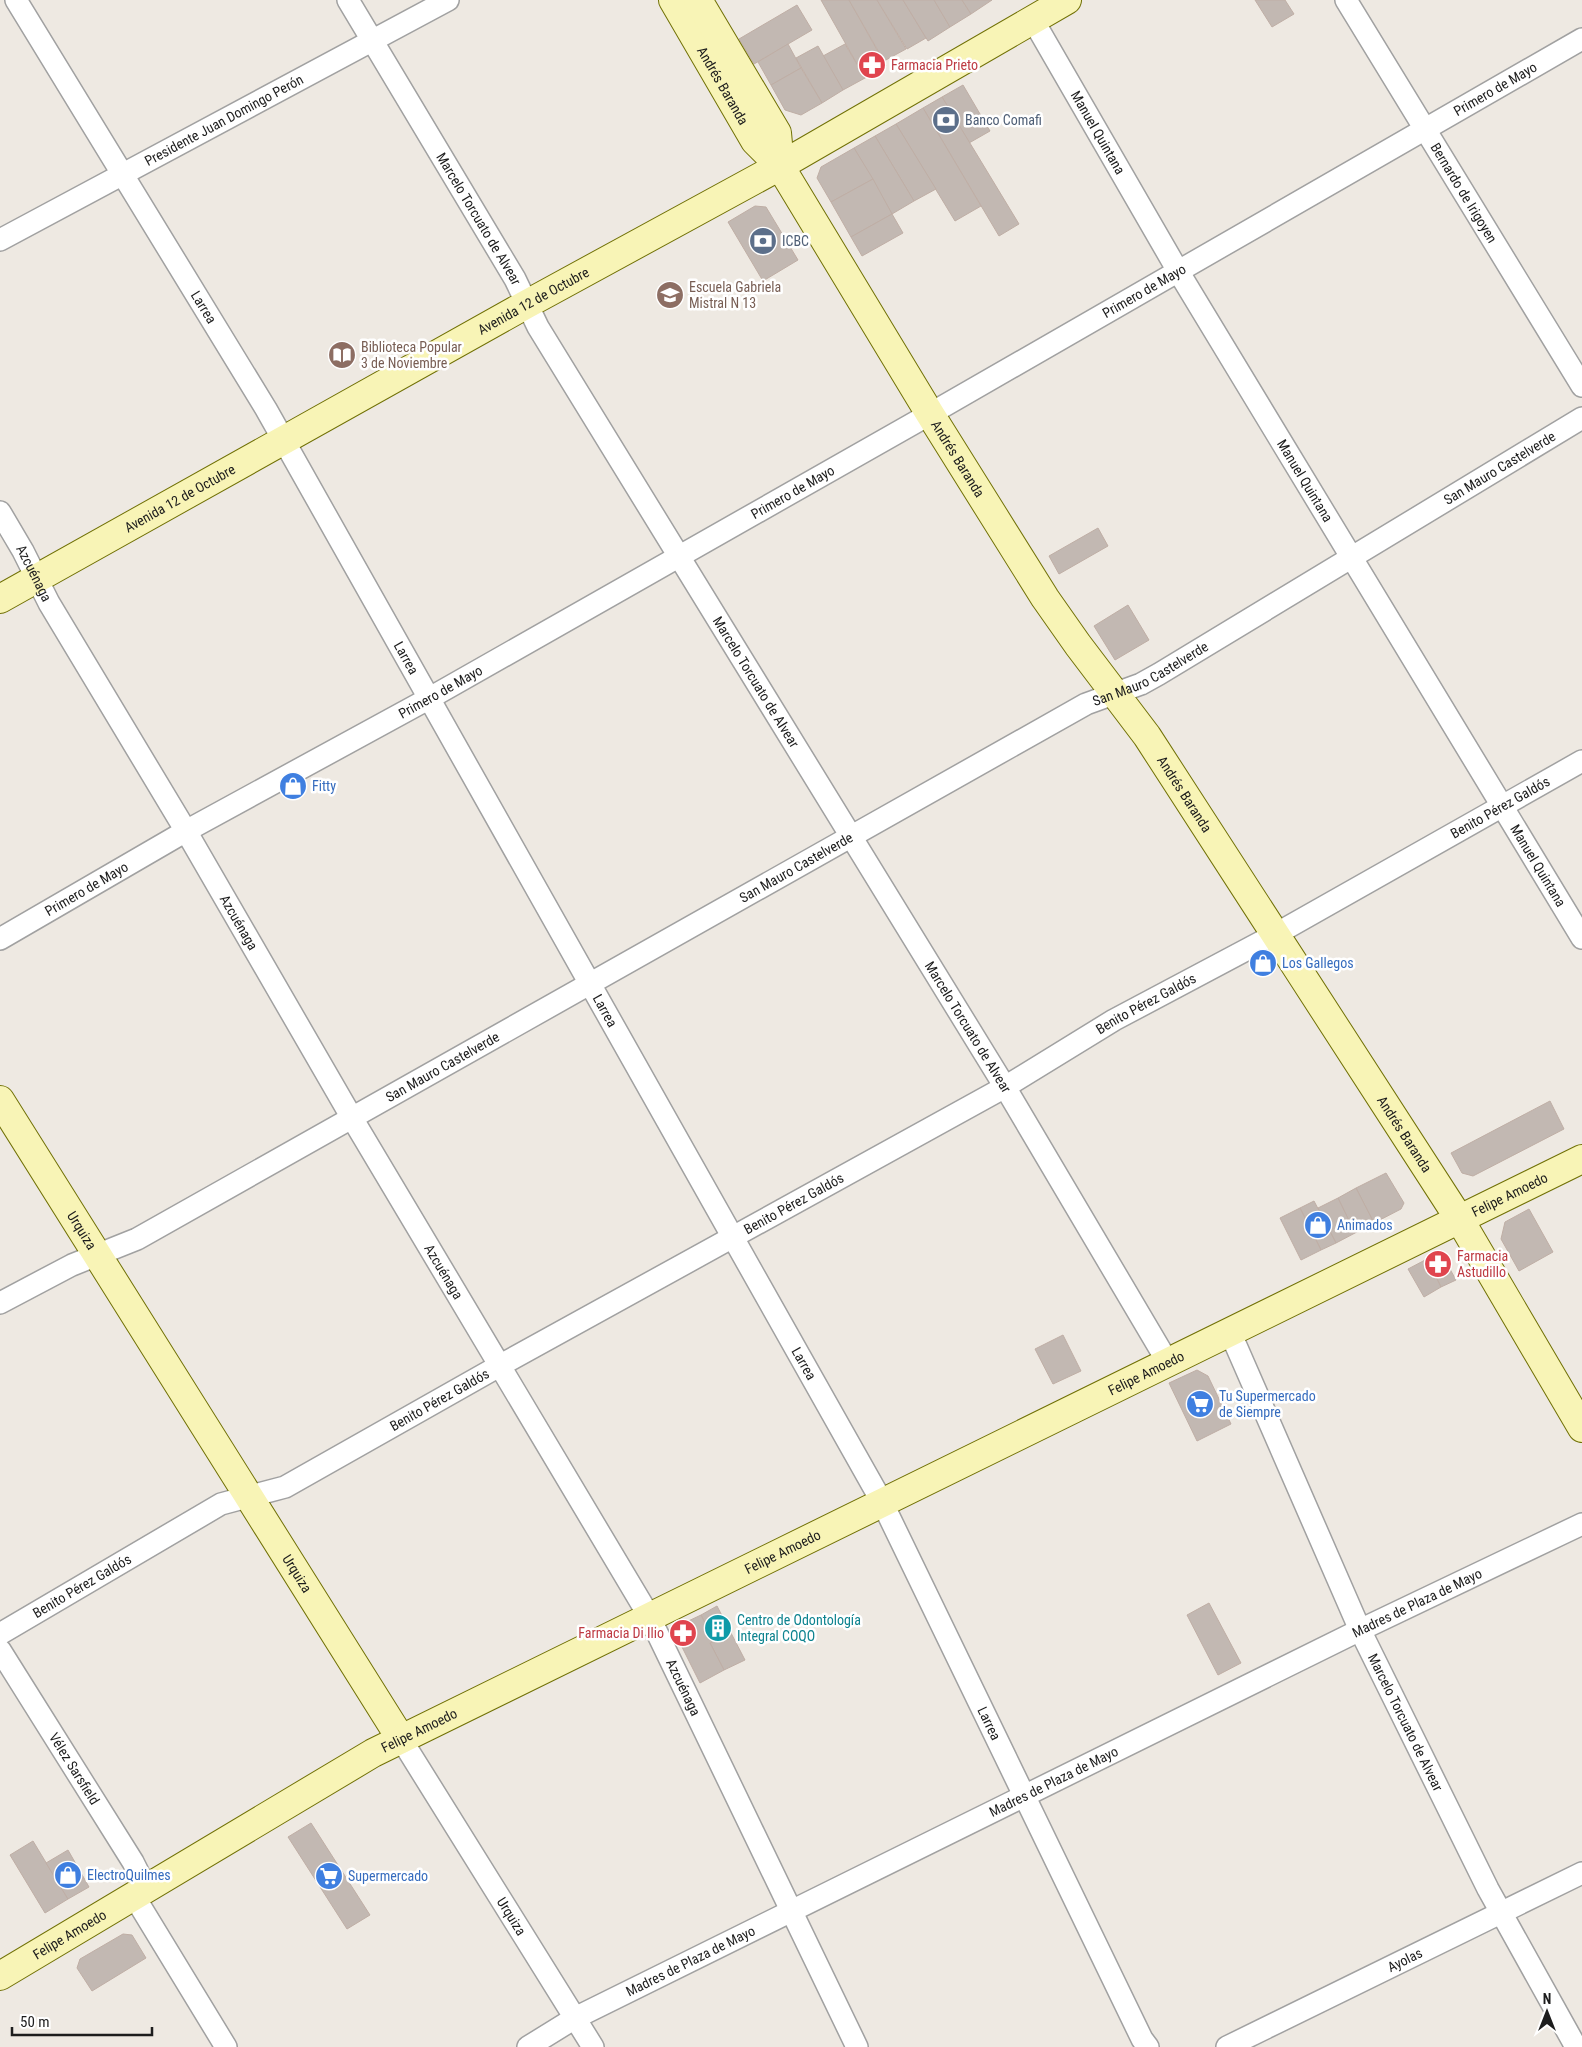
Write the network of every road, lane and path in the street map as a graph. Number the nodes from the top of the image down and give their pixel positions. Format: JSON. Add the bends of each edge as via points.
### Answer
{"nodes":[{"id":1,"x":16,"y":0,"type":"edge"},
{"id":2,"x":348,"y":0,"type":"edge"},
{"id":3,"x":448,"y":0,"type":"edge"},
{"id":4,"x":673,"y":0,"type":"edge"},
{"id":5,"x":698,"y":0,"type":"edge"},
{"id":6,"x":1346,"y":0,"type":"edge"},
{"id":7,"x":1064,"y":1,"type":"edge"},
{"id":8,"x":1033,"y":20,"type":"junction"},
{"id":9,"x":1582,"y":39,"type":"edge"},
{"id":10,"x":372,"y":40,"type":"junction"},
{"id":11,"x":1424,"y":131,"type":"junction"},
{"id":12,"x":780,"y":166,"type":"junction"},
{"id":13,"x":124,"y":174,"type":"junction"},
{"id":14,"x":0,"y":240,"type":"edge"},
{"id":15,"x":1178,"y":271,"type":"junction"},
{"id":16,"x":527,"y":304,"type":"junction"},
{"id":17,"x":1582,"y":386,"type":"edge"},
{"id":18,"x":930,"y":414,"type":"junction"},
{"id":19,"x":1582,"y":418,"type":"edge"},
{"id":20,"x":283,"y":440,"type":"junction"},
{"id":21,"x":0,"y":512,"type":"edge"},
{"id":22,"x":678,"y":556,"type":"junction"},
{"id":23,"x":1352,"y":558,"type":"junction"},
{"id":24,"x":36,"y":579,"type":"junction"},
{"id":25,"x":0,"y":600,"type":"edge"},
{"id":26,"x":1116,"y":693,"type":"junction"},
{"id":27,"x":428,"y":699,"type":"junction"},
{"id":28,"x":1582,"y":761,"type":"edge"},
{"id":29,"x":1503,"y":807,"type":"junction"},
{"id":30,"x":186,"y":832,"type":"junction"},
{"id":31,"x":853,"y":837,"type":"junction"},
{"id":32,"x":1276,"y":934,"type":"junction"},
{"id":33,"x":1582,"y":938,"type":"edge"},
{"id":34,"x":0,"y":939,"type":"edge"},
{"id":35,"x":589,"y":983,"type":"junction"},
{"id":36,"x":1005,"y":1087,"type":"junction"},
{"id":37,"x":0,"y":1100,"type":"edge"},
{"id":38,"x":352,"y":1118,"type":"junction"},
{"id":39,"x":1582,"y":1159,"type":"edge"},
{"id":40,"x":1460,"y":1220,"type":"junction"},
{"id":41,"x":731,"y":1238,"type":"junction"},
{"id":42,"x":97,"y":1255,"type":"junction"},
{"id":43,"x":0,"y":1303,"type":"edge"},
{"id":44,"x":1230,"y":1332,"type":"junction"},
{"id":45,"x":1167,"y":1361,"type":"junction"},
{"id":46,"x":500,"y":1366,"type":"junction"},
{"id":47,"x":1582,"y":1428,"type":"edge"},
{"id":48,"x":248,"y":1496,"type":"junction"},
{"id":49,"x":882,"y":1502,"type":"junction"},
{"id":50,"x":1582,"y":1524,"type":"edge"},
{"id":51,"x":649,"y":1616,"type":"junction"},
{"id":52,"x":1360,"y":1630,"type":"junction"},
{"id":53,"x":0,"y":1634,"type":"edge"},
{"id":54,"x":0,"y":1650,"type":"edge"},
{"id":55,"x":401,"y":1739,"type":"junction"},
{"id":56,"x":1025,"y":1794,"type":"junction"},
{"id":57,"x":1582,"y":1873,"type":"edge"},
{"id":58,"x":140,"y":1892,"type":"junction"},
{"id":59,"x":792,"y":1910,"type":"junction"},
{"id":60,"x":1501,"y":1913,"type":"junction"},
{"id":61,"x":0,"y":1976,"type":"edge"},
{"id":62,"x":575,"y":2018,"type":"junction"},
{"id":63,"x":226,"y":2047,"type":"edge"},
{"id":64,"x":528,"y":2047,"type":"edge"},
{"id":65,"x":592,"y":2047,"type":"edge"},
{"id":66,"x":857,"y":2047,"type":"edge"},
{"id":67,"x":1148,"y":2047,"type":"edge"},
{"id":68,"x":1227,"y":2047,"type":"edge"},
{"id":69,"x":1576,"y":2047,"type":"edge"}],
"edges":[{"from":1,"to":13,"type":"street","name":"Larrea"},
{"from":2,"to":10,"type":"street","name":"Marcelo Torcuato de Alvear"},
{"from":3,"to":10,"type":"street","name":"Presidente Juan Domingo Perón"},
{"from":4,"to":12,"type":"main road","name":"Andrés Baranda","via":[[755,141]]},
{"from":5,"to":12,"type":"main road","name":"Andrés Baranda","via":[[777,133]]},
{"from":6,"to":11,"type":"street","name":"Bernardo de Irigoyen"},
{"from":7,"to":8,"type":"main road","name":"Avenida 12 de Octubre"},
{"from":8,"to":12,"type":"main road","name":"Avenida 12 de Octubre"},
{"from":8,"to":15,"type":"street","name":"Manuel Quintana"},
{"from":9,"to":11,"type":"street","name":"Primero de Mayo"},
{"from":10,"to":13,"type":"street","name":"Presidente Juan Domingo Perón"},
{"from":10,"to":16,"type":"street","name":"Marcelo Torcuato de Alvear"},
{"from":11,"to":15,"type":"street","name":"Primero de Mayo"},
{"from":11,"to":17,"type":"street","name":"Bernardo de Irigoyen"},
{"from":12,"to":16,"type":"main road","name":"Avenida 12 de Octubre"},
{"from":12,"to":18,"type":"main road","name":"Andrés Baranda"},
{"from":13,"to":14,"type":"street","name":"Presidente Juan Domingo Perón"},
{"from":13,"to":20,"type":"street","name":"Larrea"},
{"from":15,"to":18,"type":"street","name":"Primero de Mayo"},
{"from":15,"to":23,"type":"street","name":"Manuel Quintana"},
{"from":16,"to":20,"type":"main road","name":"Avenida 12 de Octubre"},
{"from":16,"to":22,"type":"street","name":"Marcelo Torcuato de Alvear"},
{"from":18,"to":22,"type":"street","name":"Primero de Mayo"},
{"from":18,"to":26,"type":"main road","name":"Andrés Baranda","via":[[1045,598]]},
{"from":19,"to":23,"type":"street","name":"San Mauro Castelverde"},
{"from":20,"to":24,"type":"main road","name":"Avenida 12 de Octubre"},
{"from":20,"to":27,"type":"street","name":"Larrea"},
{"from":21,"to":24,"type":"street","name":"Azcuénaga"},
{"from":22,"to":27,"type":"street","name":"Primero de Mayo"},
{"from":22,"to":31,"type":"street","name":"Marcelo Torcuato de Alvear"},
{"from":23,"to":26,"type":"street","name":"San Mauro Castelverde","via":[[1159,674]]},
{"from":23,"to":29,"type":"street","name":"Manuel Quintana"},
{"from":24,"to":25,"type":"main road","name":"Avenida 12 de Octubre"},
{"from":24,"to":30,"type":"street","name":"Azcuénaga"},
{"from":26,"to":31,"type":"street","name":"San Mauro Castelverde","via":[[1086,704]]},
{"from":26,"to":32,"type":"main road","name":"Andrés Baranda"},
{"from":27,"to":30,"type":"street","name":"Primero de Mayo"},
{"from":27,"to":35,"type":"street","name":"Larrea"},
{"from":28,"to":29,"type":"street","name":"Benito Pérez Galdós"},
{"from":29,"to":32,"type":"street","name":"Benito Pérez Galdós"},
{"from":29,"to":33,"type":"street","name":"Manuel Quintana"},
{"from":30,"to":34,"type":"street","name":"Primero de Mayo"},
{"from":30,"to":38,"type":"street","name":"Azcuénaga"},
{"from":31,"to":35,"type":"street","name":"San Mauro Castelverde"},
{"from":31,"to":36,"type":"street","name":"Marcelo Torcuato de Alvear"},
{"from":32,"to":36,"type":"street","name":"Benito Pérez Galdós","via":[[1114,1020]]},
{"from":32,"to":40,"type":"main road","name":"Andrés Baranda"},
{"from":35,"to":38,"type":"street","name":"San Mauro Castelverde"},
{"from":35,"to":41,"type":"street","name":"Larrea"},
{"from":36,"to":41,"type":"street","name":"Benito Pérez Galdós"},
{"from":36,"to":45,"type":"street","name":"Marcelo Torcuato de Alvear"},
{"from":37,"to":42,"type":"main road","name":"Urquiza"},
{"from":38,"to":42,"type":"street","name":"San Mauro Castelverde","via":[[137,1239]]},
{"from":38,"to":46,"type":"street","name":"Azcuénaga"},
{"from":39,"to":40,"type":"main road","name":"Felipe Amoedo"},
{"from":40,"to":44,"type":"main road","name":"Felipe Amoedo"},
{"from":40,"to":47,"type":"main road","name":"Andrés Baranda"},
{"from":41,"to":46,"type":"street","name":"Benito Pérez Galdós"},
{"from":41,"to":49,"type":"street","name":"Larrea"},
{"from":42,"to":43,"type":"street","name":"San Mauro Castelverde","via":[[72,1264]]},
{"from":42,"to":48,"type":"main road","name":"Urquiza"},
{"from":44,"to":45,"type":"main road","name":"Felipe Amoedo"},
{"from":44,"to":52,"type":"street","name":"Marcelo Torcuato de Alvear"},
{"from":45,"to":49,"type":"main road","name":"Felipe Amoedo"},
{"from":46,"to":48,"type":"street","name":"Benito Pérez Galdós","via":[[286,1487]]},
{"from":46,"to":51,"type":"street","name":"Azcuénaga"},
{"from":48,"to":53,"type":"street","name":"Benito Pérez Galdós","via":[[221,1504]]},
{"from":48,"to":55,"type":"main road","name":"Urquiza"},
{"from":49,"to":51,"type":"main road","name":"Felipe Amoedo"},
{"from":49,"to":56,"type":"street","name":"Larrea"},
{"from":50,"to":52,"type":"street","name":"Madres de Plaza de Mayo"},
{"from":51,"to":55,"type":"main road","name":"Felipe Amoedo"},
{"from":51,"to":59,"type":"street","name":"Azcuénaga"},
{"from":52,"to":56,"type":"street","name":"Madres de Plaza de Mayo"},
{"from":52,"to":60,"type":"street","name":"Marcelo Torcuato de Alvear"},
{"from":54,"to":58,"type":"street","name":"Vélez Sarsfield","via":[[133,1862]]},
{"from":55,"to":58,"type":"main road","name":"Felipe Amoedo","via":[[372,1753]]},
{"from":55,"to":62,"type":"street","name":"Urquiza"},
{"from":56,"to":59,"type":"street","name":"Madres de Plaza de Mayo"},
{"from":56,"to":67,"type":"street","name":"Larrea"},
{"from":57,"to":60,"type":"street","name":"Ayolas"},
{"from":58,"to":61,"type":"main road","name":"Felipe Amoedo"},
{"from":58,"to":63,"type":"street","name":"Vélez Sarsfield"},
{"from":59,"to":62,"type":"street","name":"Madres de Plaza de Mayo"},
{"from":59,"to":66,"type":"street","name":"Azcuénaga"},
{"from":60,"to":68,"type":"street","name":"Ayolas"},
{"from":60,"to":69,"type":"street","name":"Marcelo Torcuato de Alvear"},
{"from":62,"to":64,"type":"street","name":"Madres de Plaza de Mayo"},
{"from":62,"to":65,"type":"street","name":"Urquiza"}]}
